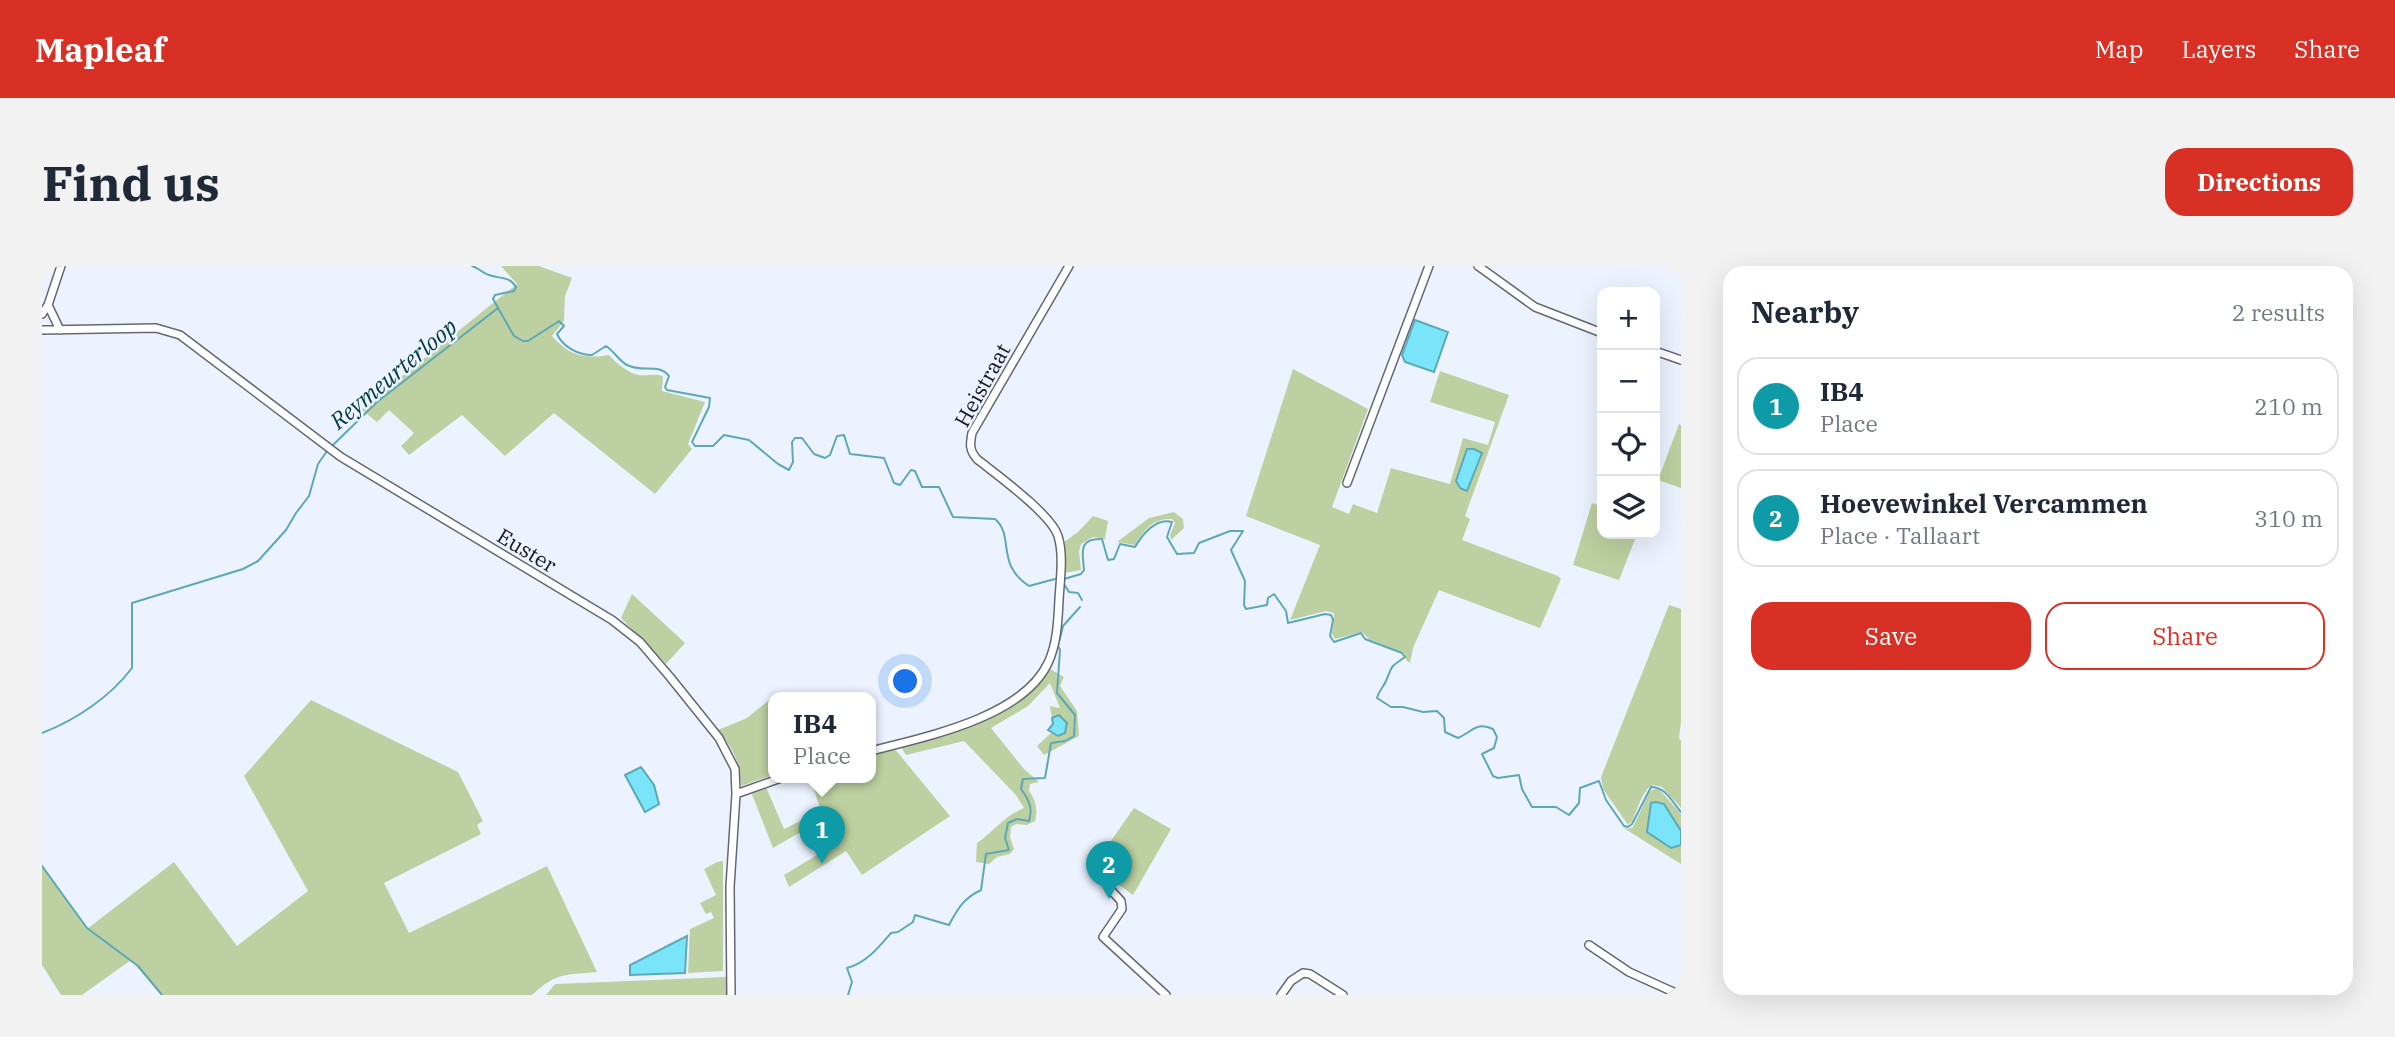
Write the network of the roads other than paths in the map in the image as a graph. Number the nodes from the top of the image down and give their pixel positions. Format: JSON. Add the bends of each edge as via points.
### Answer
{"nodes":[{"id":1,"x":61,"y":266,"type":"edge"},
{"id":2,"x":1069,"y":266,"type":"edge"},
{"id":3,"x":1429,"y":266,"type":"edge"},
{"id":4,"x":1478,"y":266,"type":"edge"},
{"id":5,"x":48,"y":304,"type":"junction"},
{"id":6,"x":42,"y":314,"type":"edge"},
{"id":7,"x":42,"y":330,"type":"edge"},
{"id":8,"x":60,"y":330,"type":"junction"},
{"id":9,"x":1597,"y":331,"type":"edge"},
{"id":10,"x":1660,"y":353,"type":"edge"},
{"id":11,"x":1681,"y":360,"type":"edge"},
{"id":12,"x":1347,"y":483,"type":"dead end"},
{"id":13,"x":876,"y":750,"type":"edge"},
{"id":14,"x":768,"y":783,"type":"edge"},
{"id":15,"x":736,"y":794,"type":"junction"},
{"id":16,"x":1110,"y":889,"type":"dead end"},
{"id":17,"x":1589,"y":945,"type":"dead end"},
{"id":18,"x":732,"y":995,"type":"edge"},
{"id":19,"x":1166,"y":995,"type":"edge"},
{"id":20,"x":1281,"y":995,"type":"edge"},
{"id":21,"x":1343,"y":995,"type":"edge"},
{"id":22,"x":1680,"y":995,"type":"edge"}],
"edges":[{"from":1,"to":5,"type":"street"},
{"from":2,"to":13,"type":"street","name":"Heistraat","via":[[972,433],[970,444],[977,459],[1050,522],[1060,543],[1054,649],[1038,680],[978,720]]},
{"from":3,"to":12,"type":"street"},
{"from":4,"to":9,"type":"street","via":[[1535,307]]},
{"from":5,"to":6,"type":"street"},
{"from":5,"to":8,"type":"street"},
{"from":7,"to":8,"type":"street","name":"Euster"},
{"from":8,"to":15,"type":"street","name":"Euster","via":[[156,328],[180,335],[341,457],[628,631],[719,738],[735,769]]},
{"from":10,"to":11,"type":"street"},
{"from":14,"to":15,"type":"street"},
{"from":15,"to":18,"type":"street","name":"Euster","via":[[730,887]]},
{"from":16,"to":19,"type":"street","via":[[1122,909],[1103,937]]},
{"from":17,"to":22,"type":"street","via":[[1629,972]]},
{"from":20,"to":21,"type":"street","via":[[1303,973]]}]}
